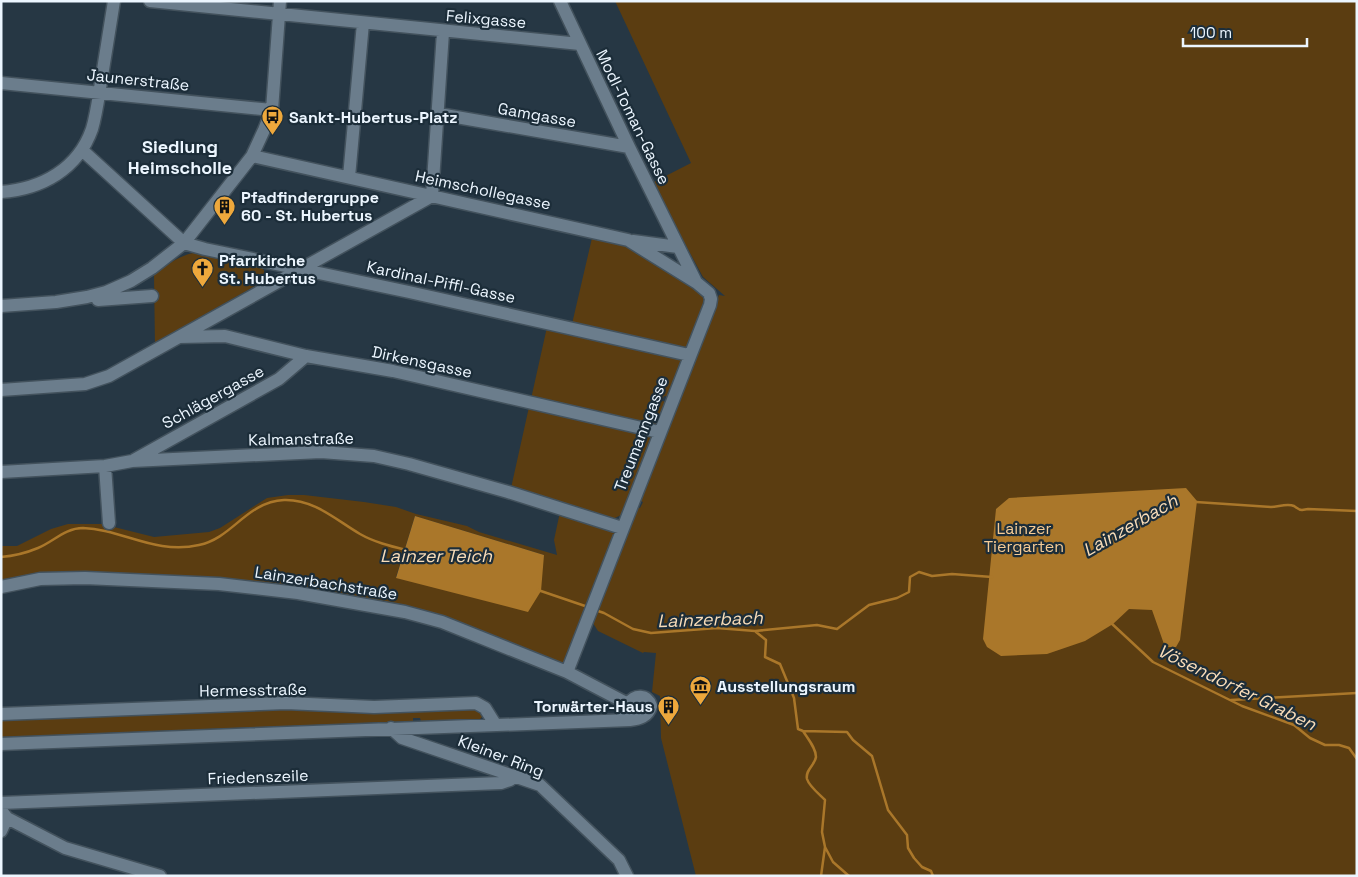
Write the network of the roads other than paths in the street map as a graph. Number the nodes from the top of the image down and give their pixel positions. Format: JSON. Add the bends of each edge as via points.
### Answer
{"nodes":[{"id":1,"x":114,"y":1,"type":"edge"},
{"id":2,"x":150,"y":1,"type":"edge"},
{"id":3,"x":280,"y":1,"type":"edge"},
{"id":4,"x":560,"y":1,"type":"edge"},
{"id":5,"x":280,"y":15,"type":"junction"},
{"id":6,"x":363,"y":24,"type":"junction"},
{"id":7,"x":443,"y":32,"type":"junction"},
{"id":8,"x":580,"y":44,"type":"junction"},
{"id":9,"x":1,"y":83,"type":"edge"},
{"id":10,"x":100,"y":92,"type":"junction"},
{"id":11,"x":272,"y":110,"type":"junction"},
{"id":12,"x":439,"y":114,"type":"junction"},
{"id":13,"x":629,"y":147,"type":"junction"},
{"id":14,"x":82,"y":150,"type":"junction"},
{"id":15,"x":252,"y":156,"type":"junction"},
{"id":16,"x":349,"y":177,"type":"junction"},
{"id":17,"x":1,"y":192,"type":"edge"},
{"id":18,"x":432,"y":196,"type":"junction"},
{"id":19,"x":628,"y":240,"type":"junction"},
{"id":20,"x":184,"y":243,"type":"junction"},
{"id":21,"x":678,"y":247,"type":"junction"},
{"id":22,"x":302,"y":269,"type":"junction"},
{"id":23,"x":696,"y":283,"type":"junction"},
{"id":24,"x":152,"y":296,"type":"dead end"},
{"id":25,"x":56,"y":302,"type":"junction"},
{"id":26,"x":1,"y":306,"type":"edge"},
{"id":27,"x":177,"y":337,"type":"junction"},
{"id":28,"x":689,"y":355,"type":"junction"},
{"id":29,"x":306,"y":356,"type":"junction"},
{"id":30,"x":1,"y":390,"type":"edge"},
{"id":31,"x":659,"y":432,"type":"junction"},
{"id":32,"x":132,"y":461,"type":"junction"},
{"id":33,"x":105,"y":466,"type":"junction"},
{"id":34,"x":1,"y":472,"type":"edge"},
{"id":35,"x":109,"y":523,"type":"dead end"},
{"id":36,"x":622,"y":528,"type":"junction"},
{"id":37,"x":1,"y":587,"type":"edge"},
{"id":38,"x":563,"y":670,"type":"junction"},
{"id":39,"x":628,"y":704,"type":"junction"},
{"id":40,"x":1,"y":714,"type":"edge"},
{"id":41,"x":621,"y":719,"type":"junction"},
{"id":42,"x":495,"y":724,"type":"junction"},
{"id":43,"x":391,"y":728,"type":"junction"},
{"id":44,"x":1,"y":744,"type":"edge"},
{"id":45,"x":514,"y":776,"type":"junction"},
{"id":46,"x":1,"y":803,"type":"edge"},
{"id":47,"x":4,"y":814,"type":"edge"},
{"id":48,"x":1,"y":831,"type":"edge"},
{"id":49,"x":160,"y":876,"type":"edge"},
{"id":50,"x":627,"y":876,"type":"edge"}],
"edges":[{"from":1,"to":10,"type":"street"},
{"from":2,"to":5,"type":"street","name":"Felixgasse"},
{"from":3,"to":5,"type":"street"},
{"from":4,"to":8,"type":"street","name":"Modl-Toman-Gasse"},
{"from":5,"to":6,"type":"street","name":"Felixgasse"},
{"from":5,"to":11,"type":"street"},
{"from":6,"to":7,"type":"street","name":"Felixgasse"},
{"from":6,"to":16,"type":"street"},
{"from":7,"to":8,"type":"street","name":"Felixgasse"},
{"from":7,"to":12,"type":"street"},
{"from":8,"to":13,"type":"street","name":"Modl-Toman-Gasse"},
{"from":9,"to":10,"type":"street","name":"Jaunerstraße"},
{"from":10,"to":11,"type":"street","name":"Jaunerstraße"},
{"from":10,"to":14,"type":"street","via":[[92,128]]},
{"from":11,"to":15,"type":"street"},
{"from":12,"to":13,"type":"street","name":"Gamgasse"},
{"from":12,"to":18,"type":"street"},
{"from":13,"to":21,"type":"street","name":"Modl-Toman-Gasse"},
{"from":14,"to":17,"type":"street","via":[[70,166],[54,177],[34,186]]},
{"from":14,"to":20,"type":"street"},
{"from":15,"to":16,"type":"street","name":"Heimschollegasse"},
{"from":15,"to":20,"type":"street"},
{"from":16,"to":18,"type":"street","name":"Heimschollegasse"},
{"from":18,"to":19,"type":"street","name":"Heimschollegasse"},
{"from":18,"to":22,"type":"street"},
{"from":19,"to":21,"type":"street"},
{"from":19,"to":23,"type":"street","name":"Heimschollegasse"},
{"from":20,"to":22,"type":"street","name":"Kardinal-Piffl-Gasse"},
{"from":20,"to":25,"type":"street","via":[[131,281],[87,298]]},
{"from":21,"to":23,"type":"street","name":"Modl-Toman-Gasse"},
{"from":22,"to":27,"type":"street"},
{"from":22,"to":28,"type":"street","name":"Kardinal-Piffl-Gasse"},
{"from":23,"to":28,"type":"street","name":"Treumanngasse","via":[[709,293],[711,299]]},
{"from":24,"to":25,"type":"street"},
{"from":25,"to":26,"type":"street"},
{"from":27,"to":29,"type":"street","name":"Dirkensgasse","via":[[225,336]]},
{"from":27,"to":30,"type":"street","via":[[109,376],[85,384]]},
{"from":28,"to":31,"type":"street","name":"Treumanngasse"},
{"from":29,"to":31,"type":"street","name":"Dirkensgasse","via":[[393,371]]},
{"from":29,"to":32,"type":"street","name":"Schlägergasse","via":[[279,379]]},
{"from":31,"to":36,"type":"street","name":"Treumanngasse"},
{"from":32,"to":33,"type":"street","name":"Kalmanstraße"},
{"from":32,"to":36,"type":"street","name":"Kalmanstraße","via":[[321,452],[374,456],[508,492]]},
{"from":33,"to":34,"type":"street","name":"Kalmanstraße"},
{"from":33,"to":35,"type":"street"},
{"from":36,"to":38,"type":"street","name":"Treumanngasse"},
{"from":37,"to":38,"type":"street","name":"Lainzerbachstraße","via":[[40,579],[85,578],[218,584],[298,593],[442,622]]},
{"from":38,"to":39,"type":"street","name":"Lainzerbachstraße"},
{"from":39,"to":41,"type":"street","via":[[628,713]]},
{"from":39,"to":41,"type":"street","via":[[639,696],[645,697],[651,706],[647,715],[639,719]]},
{"from":40,"to":42,"type":"street","name":"Hermesstraße","via":[[286,703],[373,707],[476,704],[485,708]]},
{"from":41,"to":42,"type":"street"},
{"from":42,"to":43,"type":"street"},
{"from":43,"to":44,"type":"street"},
{"from":43,"to":45,"type":"street","name":"Kleiner Ring","via":[[402,738]]},
{"from":45,"to":46,"type":"street","name":"Friedenszeile","via":[[501,783]]},
{"from":45,"to":50,"type":"street","name":"Kleiner Ring","via":[[540,785],[619,860]]},
{"from":47,"to":48,"type":"street"},
{"from":47,"to":49,"type":"street","via":[[65,848]]}]}
